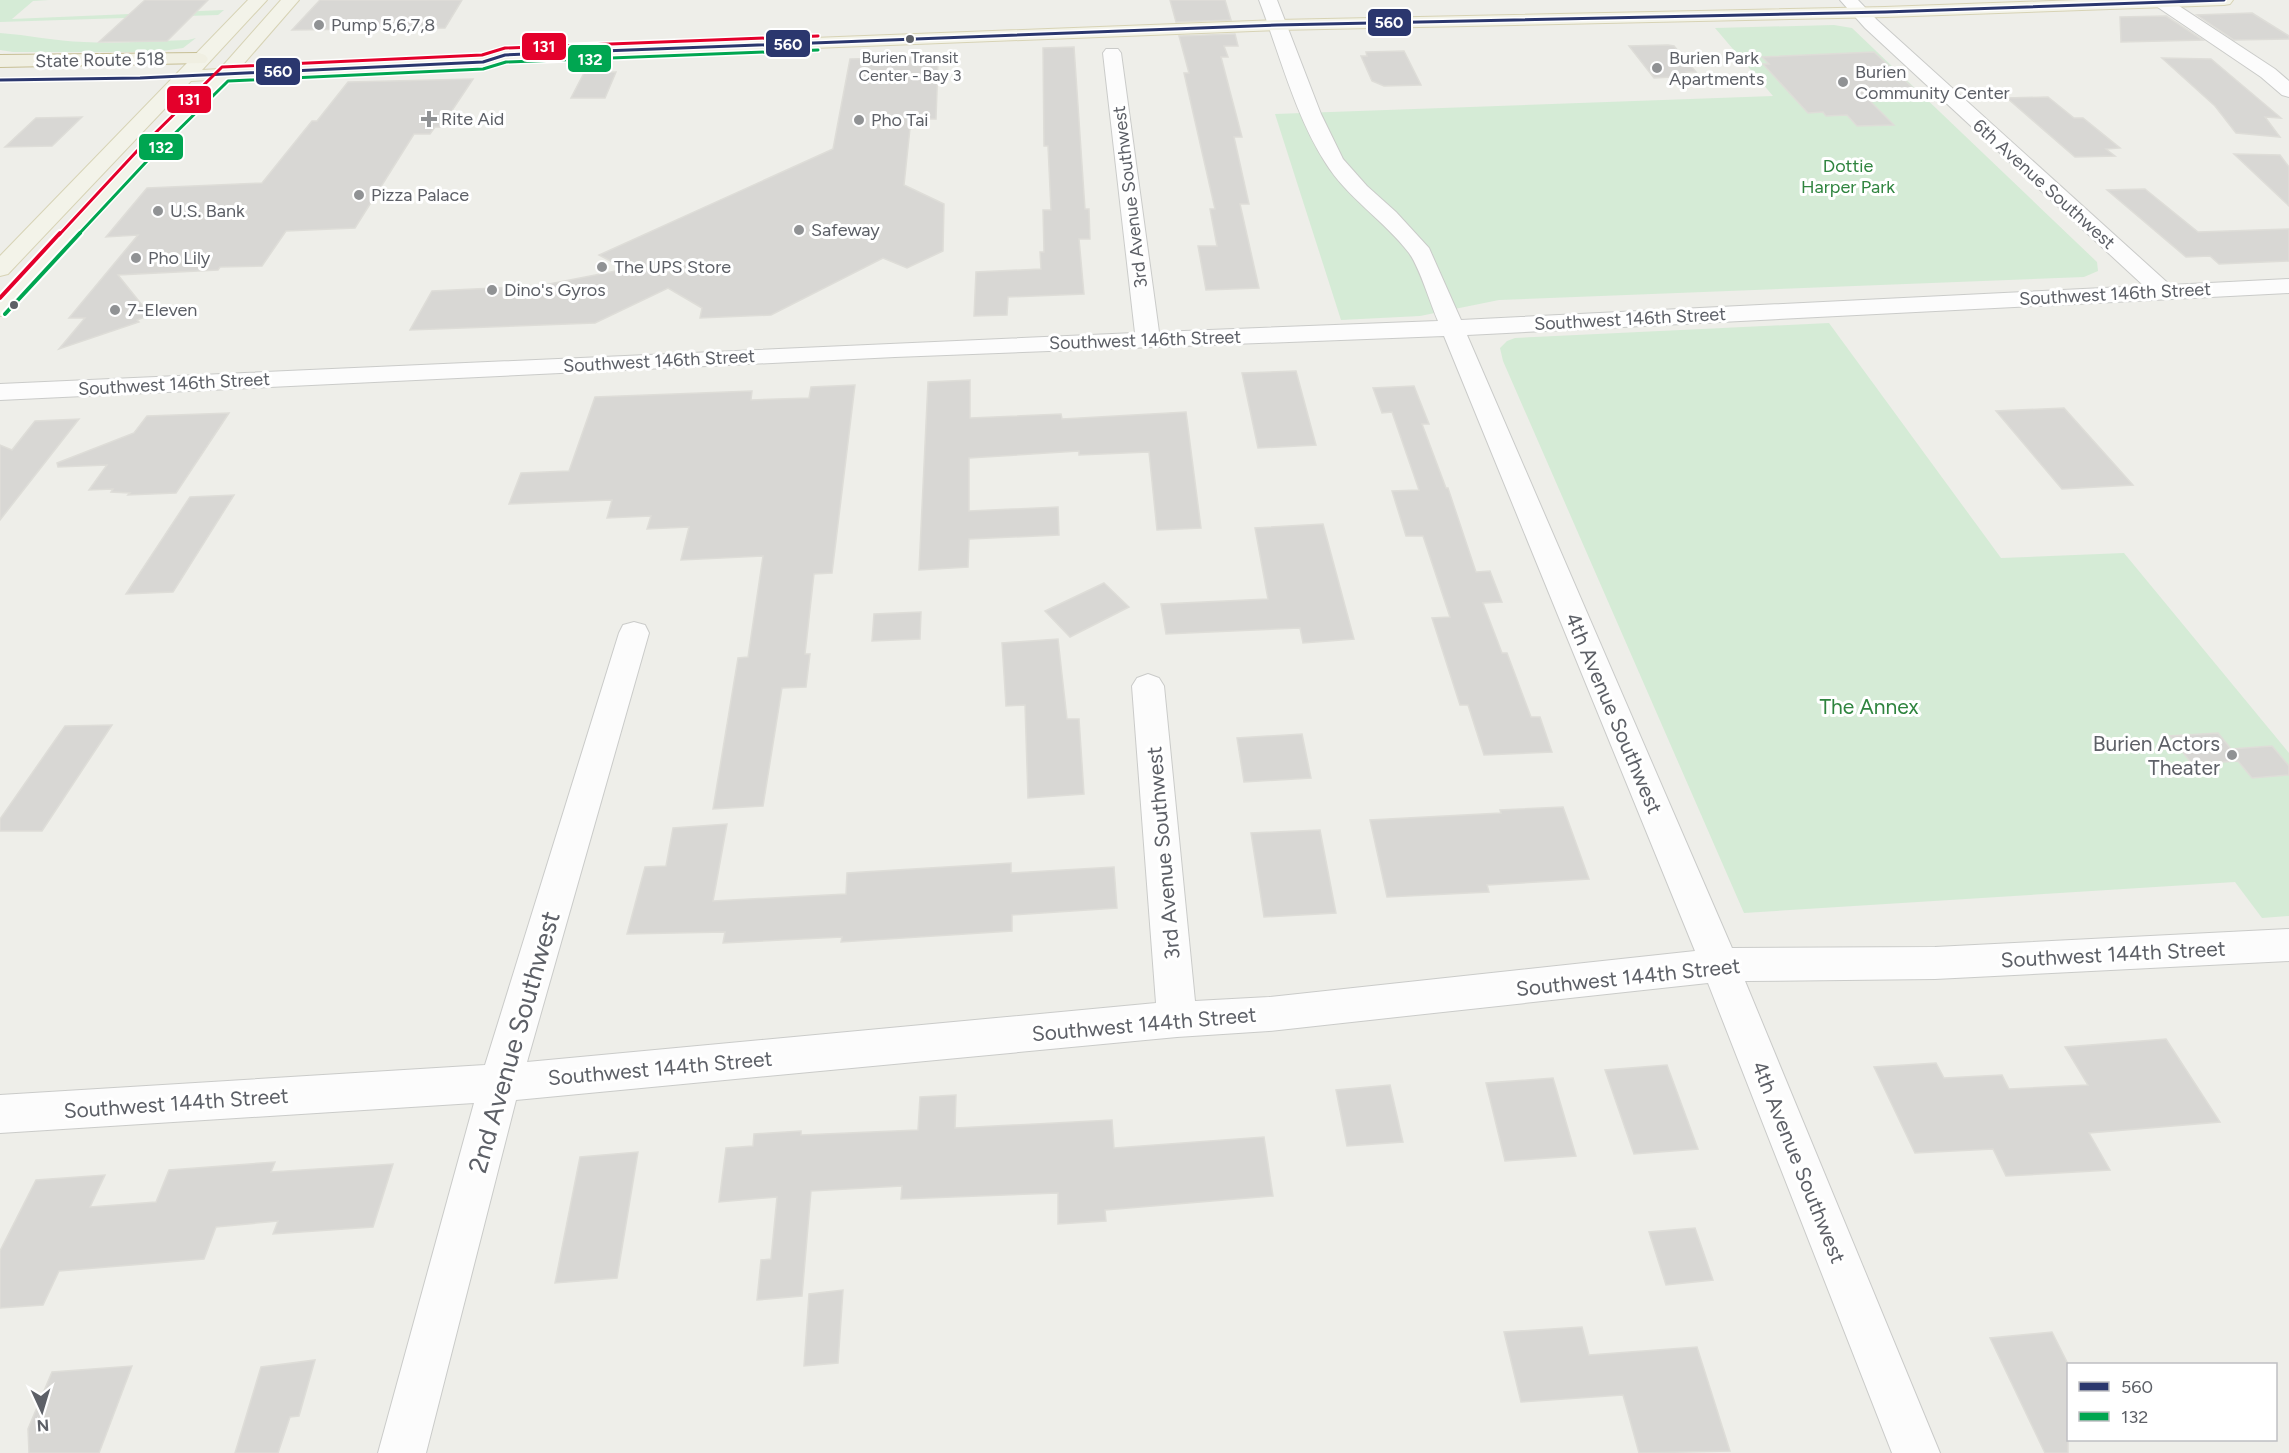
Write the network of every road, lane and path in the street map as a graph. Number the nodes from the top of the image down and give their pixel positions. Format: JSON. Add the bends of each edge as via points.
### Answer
{"nodes":[{"id":1,"x":258,"y":0,"type":"edge"},
{"id":2,"x":290,"y":0,"type":"edge"},
{"id":3,"x":1268,"y":0,"type":"edge"},
{"id":4,"x":2224,"y":0,"type":"edge"},
{"id":5,"x":2162,"y":2,"type":"junction"},
{"id":6,"x":1855,"y":6,"type":"edge"},
{"id":7,"x":1277,"y":25,"type":"junction"},
{"id":8,"x":1112,"y":53,"type":"dead end"},
{"id":9,"x":199,"y":59,"type":"junction"},
{"id":10,"x":0,"y":60,"type":"edge"},
{"id":11,"x":232,"y":66,"type":"junction"},
{"id":12,"x":183,"y":76,"type":"junction"},
{"id":13,"x":0,"y":80,"type":"edge"},
{"id":14,"x":2289,"y":91,"type":"edge"},
{"id":15,"x":0,"y":269,"type":"edge"},
{"id":16,"x":2289,"y":286,"type":"edge"},
{"id":17,"x":2163,"y":291,"type":"junction"},
{"id":18,"x":0,"y":309,"type":"edge"},
{"id":19,"x":1453,"y":328,"type":"junction"},
{"id":20,"x":1148,"y":340,"type":"junction"},
{"id":21,"x":0,"y":392,"type":"edge"},
{"id":22,"x":634,"y":633,"type":"dead end"},
{"id":23,"x":1148,"y":686,"type":"dead end"},
{"id":24,"x":2289,"y":945,"type":"edge"},
{"id":25,"x":1720,"y":965,"type":"junction"},
{"id":26,"x":1178,"y":1020,"type":"junction"},
{"id":27,"x":500,"y":1083,"type":"junction"},
{"id":28,"x":0,"y":1114,"type":"edge"},
{"id":29,"x":402,"y":1453,"type":"edge"},
{"id":30,"x":1916,"y":1453,"type":"edge"}],
"edges":[{"from":1,"to":9,"type":"main road"},
{"from":2,"to":11,"type":"main road"},
{"from":3,"to":7,"type":"street","name":"4th Avenue Southwest"},
{"from":4,"to":5,"type":"main road"},
{"from":5,"to":6,"type":"main road"},
{"from":5,"to":14,"type":"street","via":[[2268,72]]},
{"from":6,"to":7,"type":"main road"},
{"from":6,"to":17,"type":"street","name":"6th Avenue Southwest"},
{"from":7,"to":11,"type":"main road","via":[[505,55],[483,62]]},
{"from":7,"to":19,"type":"street","name":"4th Avenue Southwest","via":[[1311,114],[1334,161],[1420,252]]},
{"from":8,"to":20,"type":"street","name":"3rd Avenue Southwest"},
{"from":9,"to":10,"type":"highway","name":"State Route 518"},
{"from":9,"to":11,"type":"main road"},
{"from":9,"to":12,"type":"main road"},
{"from":11,"to":12,"type":"main road"},
{"from":11,"to":18,"type":"main road","via":[[150,147]]},
{"from":12,"to":13,"type":"highway","name":"State Route 518"},
{"from":12,"to":15,"type":"main road"},
{"from":16,"to":17,"type":"street","name":"Southwest 146th Street"},
{"from":17,"to":19,"type":"street","name":"Southwest 146th Street"},
{"from":19,"to":20,"type":"street","name":"Southwest 146th Street"},
{"from":19,"to":25,"type":"street","name":"4th Avenue Southwest"},
{"from":20,"to":21,"type":"street","name":"Southwest 146th Street"},
{"from":22,"to":27,"type":"street","name":"2nd Avenue Southwest"},
{"from":23,"to":26,"type":"street","name":"3rd Avenue Southwest"},
{"from":24,"to":25,"type":"street","name":"Southwest 144th Street","via":[[1935,963]]},
{"from":25,"to":26,"type":"street","name":"Southwest 144th Street","via":[[1269,1014]]},
{"from":25,"to":30,"type":"street","name":"4th Avenue Southwest"},
{"from":26,"to":27,"type":"street","name":"Southwest 144th Street"},
{"from":27,"to":28,"type":"street","name":"Southwest 144th Street"},
{"from":27,"to":29,"type":"street","name":"2nd Avenue Southwest"}]}
